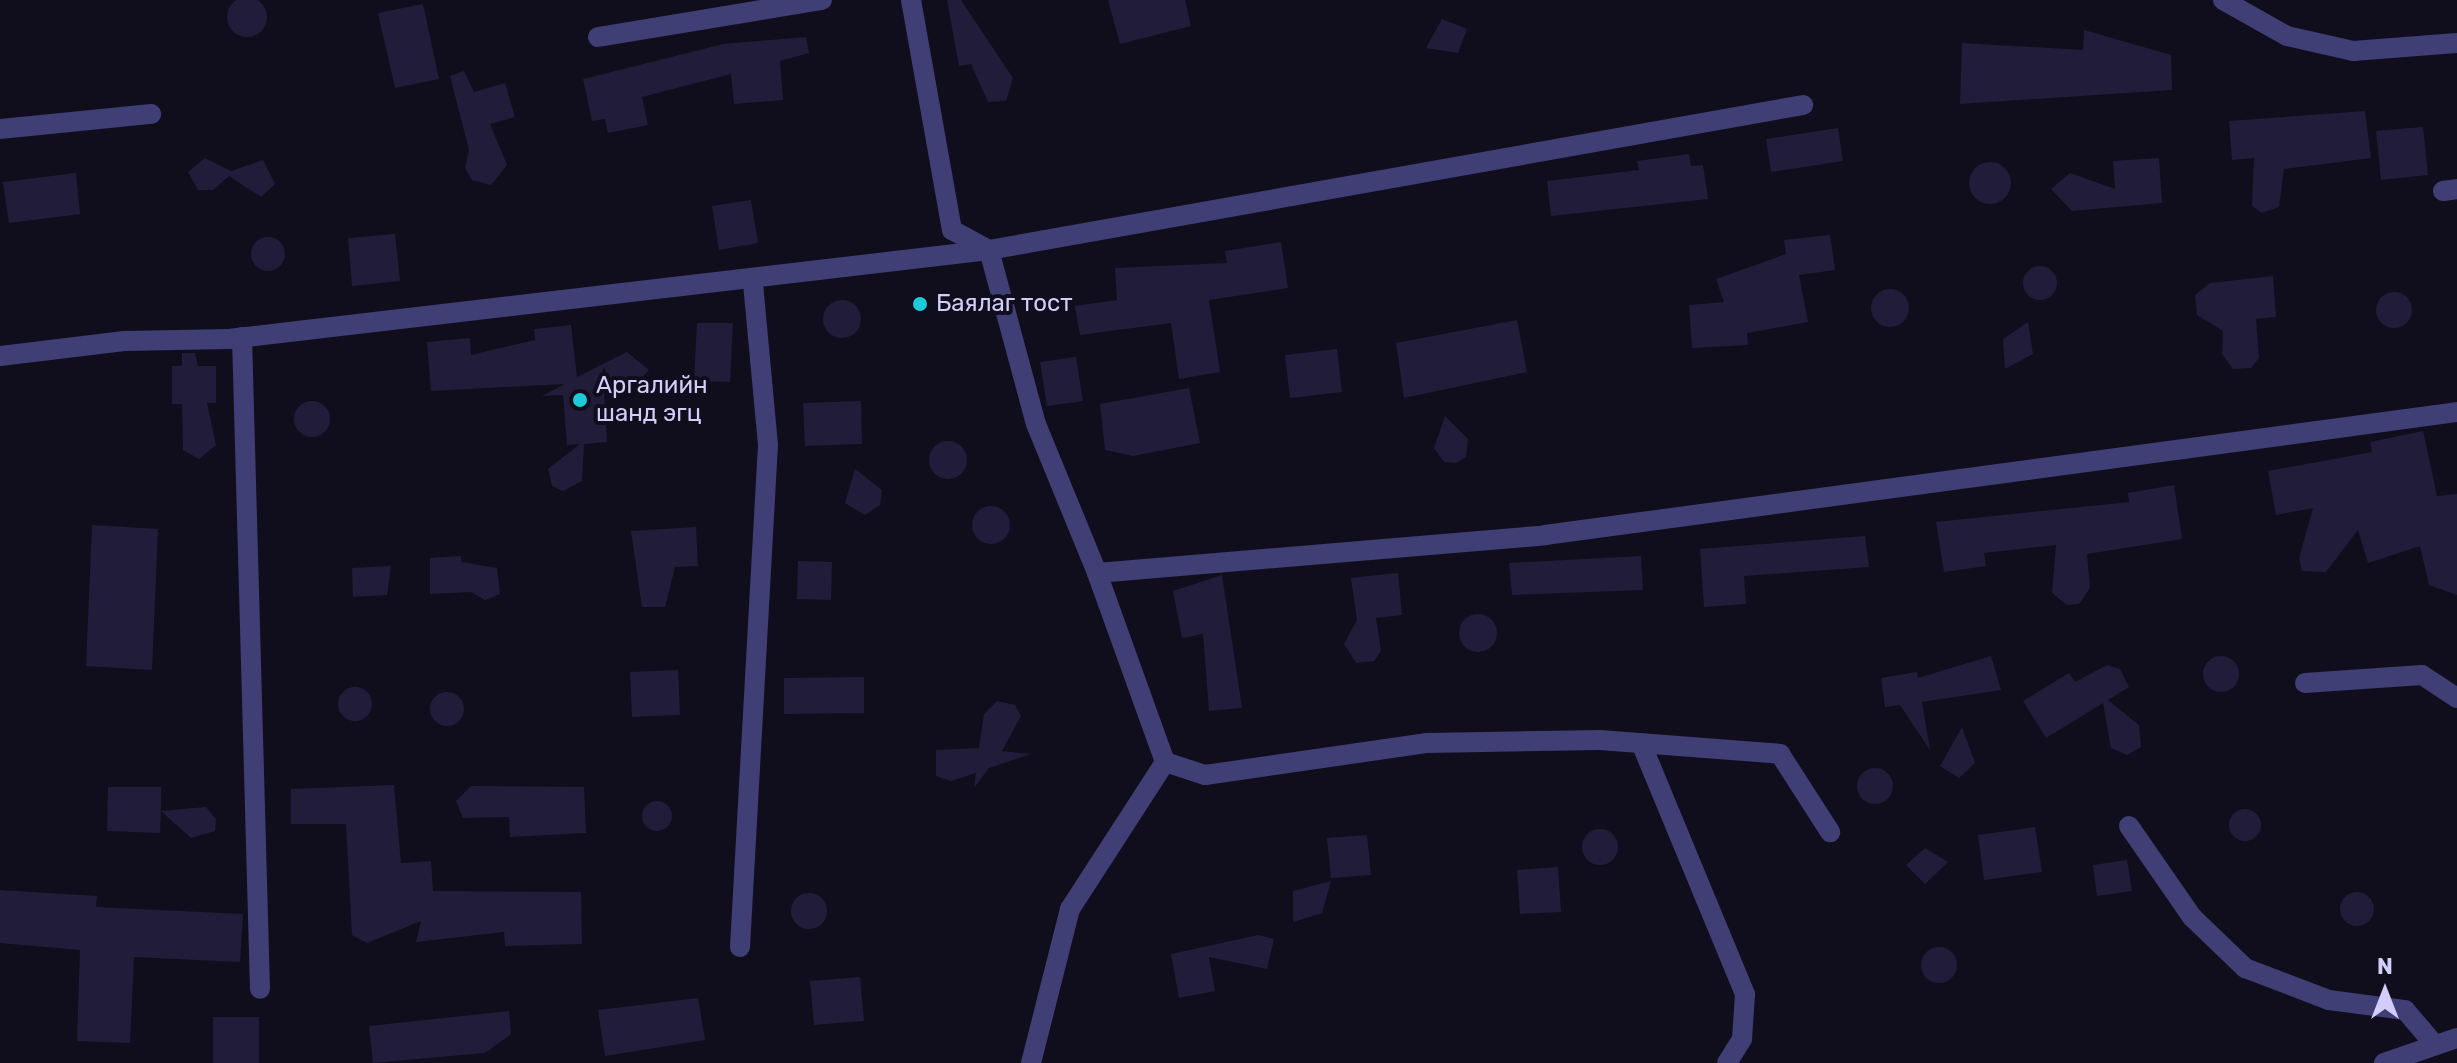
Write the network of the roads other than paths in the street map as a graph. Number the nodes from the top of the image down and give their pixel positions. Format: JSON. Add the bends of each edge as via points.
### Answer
{"nodes":[{"id":1,"x":822,"y":0,"type":"edge"},
{"id":2,"x":911,"y":0,"type":"edge"},
{"id":3,"x":2223,"y":0,"type":"edge"},
{"id":4,"x":598,"y":37,"type":"dead end"},
{"id":5,"x":2457,"y":43,"type":"edge"},
{"id":6,"x":1803,"y":105,"type":"dead end"},
{"id":7,"x":151,"y":114,"type":"dead end"},
{"id":8,"x":0,"y":129,"type":"edge"},
{"id":9,"x":989,"y":250,"type":"junction"},
{"id":10,"x":753,"y":282,"type":"junction"},
{"id":11,"x":242,"y":337,"type":"junction"},
{"id":12,"x":0,"y":356,"type":"edge"},
{"id":13,"x":2457,"y":412,"type":"edge"},
{"id":14,"x":1097,"y":573,"type":"junction"},
{"id":15,"x":2305,"y":683,"type":"dead end"},
{"id":16,"x":2457,"y":698,"type":"edge"},
{"id":17,"x":1641,"y":743,"type":"junction"},
{"id":18,"x":1165,"y":762,"type":"junction"},
{"id":19,"x":2129,"y":826,"type":"dead end"},
{"id":20,"x":1830,"y":832,"type":"dead end"},
{"id":21,"x":740,"y":947,"type":"dead end"},
{"id":22,"x":260,"y":989,"type":"dead end"},
{"id":23,"x":2457,"y":1038,"type":"edge"},
{"id":24,"x":2435,"y":1045,"type":"junction"},
{"id":25,"x":1031,"y":1063,"type":"edge"},
{"id":26,"x":1727,"y":1063,"type":"edge"},
{"id":27,"x":2384,"y":1063,"type":"edge"}],
"edges":[{"from":1,"to":4,"type":"street"},
{"from":2,"to":9,"type":"street","via":[[952,230]]},
{"from":3,"to":5,"type":"street","via":[[2287,36],[2353,51]]},
{"from":6,"to":9,"type":"street"},
{"from":7,"to":8,"type":"street"},
{"from":9,"to":10,"type":"street","via":[[884,258]]},
{"from":9,"to":14,"type":"street","via":[[1036,424]]},
{"from":10,"to":11,"type":"street"},
{"from":10,"to":21,"type":"street","via":[[768,445]]},
{"from":11,"to":12,"type":"street"},
{"from":11,"to":22,"type":"street"},
{"from":13,"to":14,"type":"street","via":[[1545,535]]},
{"from":14,"to":18,"type":"street"},
{"from":15,"to":16,"type":"street","via":[[2422,675]]},
{"from":17,"to":18,"type":"street","via":[[1426,743],[1205,775]]},
{"from":17,"to":20,"type":"street","via":[[1780,754]]},
{"from":17,"to":26,"type":"street","via":[[1661,778],[1745,994],[1742,1039]]},
{"from":18,"to":25,"type":"street","via":[[1070,909]]},
{"from":19,"to":24,"type":"street","via":[[2192,917],[2245,968],[2329,1000],[2405,1010]]},
{"from":23,"to":24,"type":"street"},
{"from":24,"to":27,"type":"street"}]}
